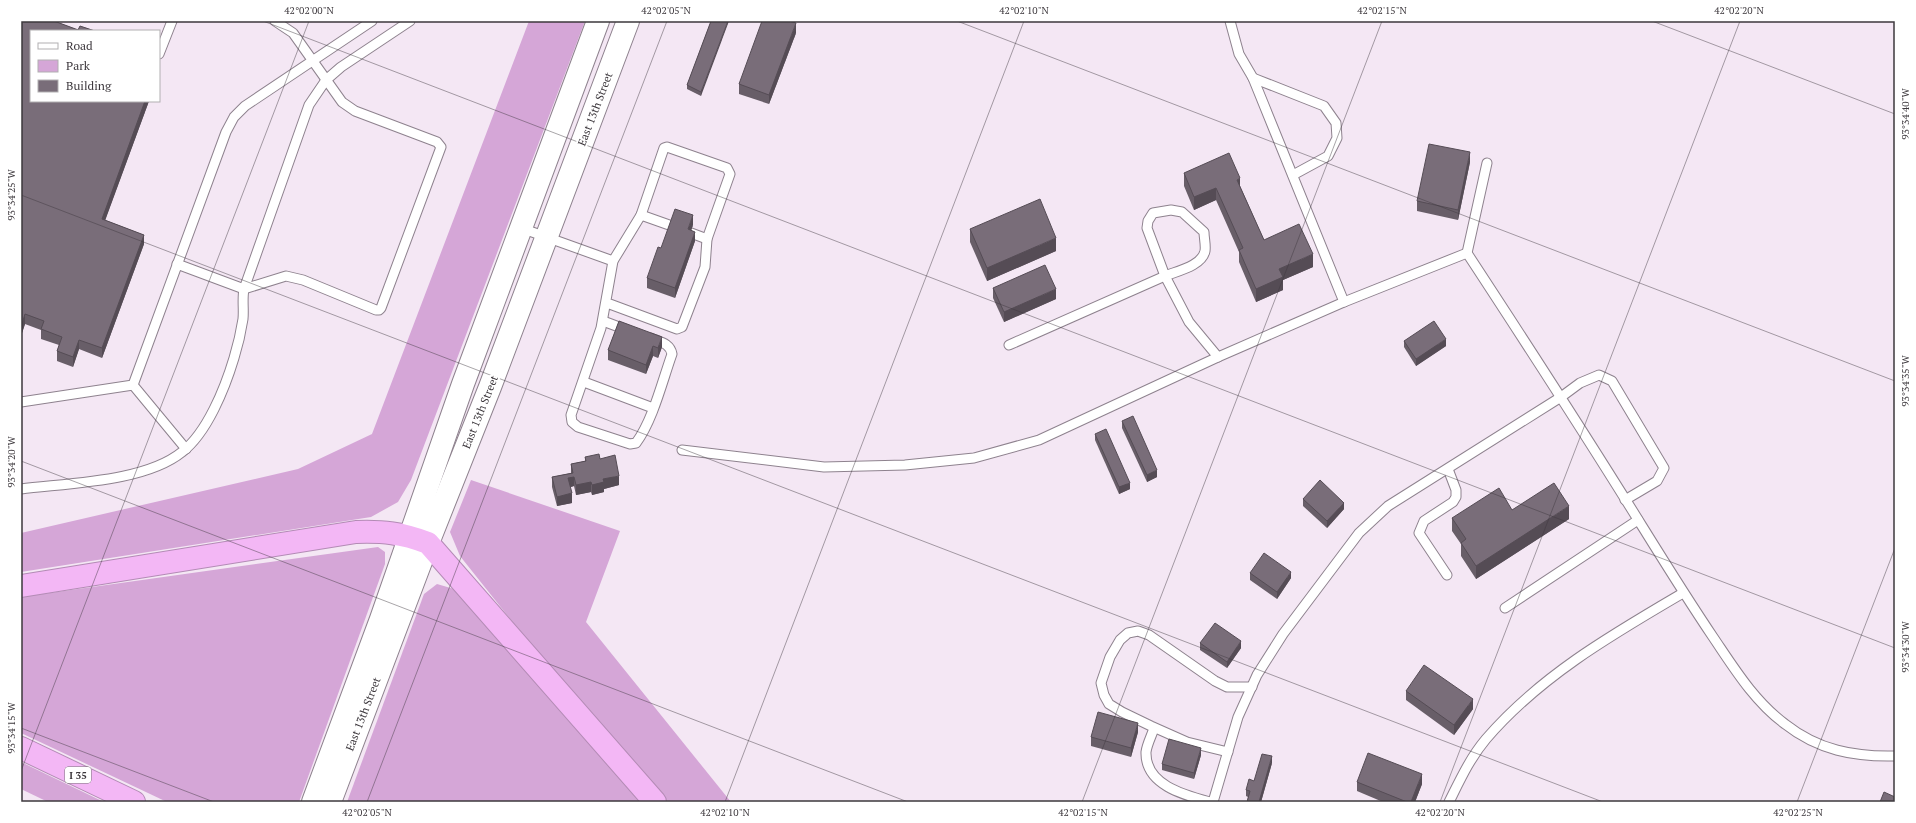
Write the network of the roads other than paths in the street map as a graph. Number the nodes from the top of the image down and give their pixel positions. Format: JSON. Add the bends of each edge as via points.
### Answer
{"nodes":[{"id":1,"x":172,"y":21,"type":"edge"},
{"id":2,"x":275,"y":21,"type":"edge"},
{"id":3,"x":372,"y":21,"type":"edge"},
{"id":4,"x":410,"y":21,"type":"edge"},
{"id":5,"x":598,"y":21,"type":"edge"},
{"id":6,"x":628,"y":21,"type":"edge"},
{"id":7,"x":1230,"y":21,"type":"edge"},
{"id":8,"x":160,"y":51,"type":"edge"},
{"id":9,"x":312,"y":61,"type":"junction"},
{"id":10,"x":1252,"y":78,"type":"junction"},
{"id":11,"x":326,"y":80,"type":"junction"},
{"id":12,"x":1487,"y":164,"type":"dead end"},
{"id":13,"x":1293,"y":175,"type":"junction"},
{"id":14,"x":641,"y":215,"type":"junction"},
{"id":15,"x":672,"y":226,"type":"edge"},
{"id":16,"x":521,"y":228,"type":"junction"},
{"id":17,"x":691,"y":233,"type":"edge"},
{"id":18,"x":547,"y":237,"type":"junction"},
{"id":19,"x":707,"y":239,"type":"junction"},
{"id":20,"x":1467,"y":253,"type":"junction"},
{"id":21,"x":613,"y":261,"type":"junction"},
{"id":22,"x":178,"y":264,"type":"junction"},
{"id":23,"x":1165,"y":276,"type":"junction"},
{"id":24,"x":244,"y":289,"type":"junction"},
{"id":25,"x":1344,"y":302,"type":"junction"},
{"id":26,"x":607,"y":303,"type":"junction"},
{"id":27,"x":603,"y":320,"type":"junction"},
{"id":28,"x":1009,"y":345,"type":"dead end"},
{"id":29,"x":1218,"y":357,"type":"junction"},
{"id":30,"x":584,"y":382,"type":"junction"},
{"id":31,"x":133,"y":385,"type":"junction"},
{"id":32,"x":1562,"y":397,"type":"junction"},
{"id":33,"x":21,"y":402,"type":"edge"},
{"id":34,"x":653,"y":408,"type":"junction"},
{"id":35,"x":186,"y":449,"type":"junction"},
{"id":36,"x":682,"y":450,"type":"dead end"},
{"id":37,"x":1448,"y":469,"type":"junction"},
{"id":38,"x":21,"y":489,"type":"edge"},
{"id":39,"x":1625,"y":500,"type":"junction"},
{"id":40,"x":1638,"y":520,"type":"junction"},
{"id":41,"x":419,"y":539,"type":"junction"},
{"id":42,"x":1447,"y":575,"type":"dead end"},
{"id":43,"x":21,"y":586,"type":"edge"},
{"id":44,"x":1683,"y":593,"type":"junction"},
{"id":45,"x":1505,"y":608,"type":"dead end"},
{"id":46,"x":1252,"y":687,"type":"junction"},
{"id":47,"x":1154,"y":728,"type":"junction"},
{"id":48,"x":21,"y":748,"type":"edge"},
{"id":49,"x":1228,"y":752,"type":"junction"},
{"id":50,"x":1895,"y":756,"type":"edge"},
{"id":51,"x":134,"y":802,"type":"edge"},
{"id":52,"x":313,"y":802,"type":"edge"},
{"id":53,"x":330,"y":802,"type":"edge"},
{"id":54,"x":656,"y":802,"type":"edge"},
{"id":55,"x":1210,"y":802,"type":"edge"},
{"id":56,"x":1213,"y":802,"type":"edge"},
{"id":57,"x":1449,"y":802,"type":"edge"}],
"edges":[{"from":1,"to":8,"type":"lane"},
{"from":2,"to":9,"type":"lane","via":[[293,33]]},
{"from":3,"to":9,"type":"lane"},
{"from":4,"to":11,"type":"lane","via":[[341,67]]},
{"from":5,"to":16,"type":"main road","name":"East 13th Street"},
{"from":6,"to":18,"type":"main road","name":"East 13th Street"},
{"from":7,"to":10,"type":"lane","via":[[1239,54]]},
{"from":9,"to":11,"type":"lane"},
{"from":9,"to":22,"type":"lane","via":[[245,106],[234,117],[226,132]]},
{"from":10,"to":13,"type":"lane"},
{"from":10,"to":13,"type":"lane","via":[[1324,106],[1336,123],[1337,138],[1328,156]]},
{"from":11,"to":24,"type":"lane","via":[[309,104]]},
{"from":11,"to":24,"type":"lane","via":[[342,102],[355,111],[437,142],[441,147],[381,308],[376,310],[303,280],[286,276]]},
{"from":12,"to":20,"type":"lane"},
{"from":13,"to":25,"type":"lane"},
{"from":14,"to":15,"type":"lane"},
{"from":14,"to":19,"type":"lane","via":[[662,152],[667,147],[730,171]]},
{"from":14,"to":21,"type":"lane"},
{"from":16,"to":18,"type":"lane"},
{"from":16,"to":41,"type":"main road","name":"East 13th Street","via":[[463,384]]},
{"from":17,"to":19,"type":"lane"},
{"from":18,"to":21,"type":"lane"},
{"from":18,"to":41,"type":"main road","name":"East 13th Street","via":[[490,387]]},
{"from":19,"to":26,"type":"lane","via":[[705,266],[680,328]]},
{"from":20,"to":25,"type":"lane"},
{"from":20,"to":32,"type":"lane"},
{"from":21,"to":26,"type":"lane"},
{"from":22,"to":24,"type":"lane"},
{"from":22,"to":31,"type":"lane"},
{"from":23,"to":23,"type":"lane","via":[[1147,228],[1148,221],[1153,213],[1170,210],[1182,212],[1204,232],[1205,250],[1197,262]]},
{"from":23,"to":28,"type":"lane"},
{"from":23,"to":29,"type":"lane","via":[[1189,322]]},
{"from":24,"to":35,"type":"lane","via":[[243,318],[234,358],[206,424]]},
{"from":25,"to":29,"type":"lane"},
{"from":26,"to":27,"type":"lane"},
{"from":27,"to":30,"type":"lane"},
{"from":27,"to":34,"type":"lane","via":[[667,344],[672,354]]},
{"from":29,"to":36,"type":"lane","via":[[1039,440],[974,458],[905,465],[824,467]]},
{"from":30,"to":34,"type":"lane"},
{"from":30,"to":34,"type":"lane","via":[[571,415],[572,422],[578,426],[630,444],[636,443]]},
{"from":31,"to":33,"type":"lane"},
{"from":31,"to":35,"type":"lane"},
{"from":32,"to":37,"type":"lane"},
{"from":32,"to":39,"type":"lane"},
{"from":32,"to":39,"type":"lane","via":[[1580,383],[1599,375],[1612,381],[1664,468],[1658,481]]},
{"from":35,"to":38,"type":"lane","via":[[150,469],[114,477]]},
{"from":37,"to":42,"type":"lane","via":[[1456,496],[1453,502],[1424,521],[1419,533]]},
{"from":37,"to":46,"type":"lane","via":[[1388,506],[1359,533],[1284,634]]},
{"from":39,"to":40,"type":"lane"},
{"from":40,"to":44,"type":"lane"},
{"from":40,"to":45,"type":"lane"},
{"from":41,"to":43,"type":"highway","via":[[385,531],[356,532]]},
{"from":41,"to":52,"type":"main road","name":"East 13th Street"},
{"from":41,"to":53,"type":"main road","name":"East 13th Street"},
{"from":41,"to":54,"type":"highway"},
{"from":44,"to":50,"type":"lane","via":[[1742,680],[1759,701],[1785,724],[1810,740],[1838,751],[1861,756]]},
{"from":44,"to":57,"type":"lane","via":[[1612,634],[1522,702],[1485,740],[1464,771]]},
{"from":46,"to":47,"type":"lane","via":[[1227,687],[1214,681],[1149,635],[1138,631],[1128,633],[1120,640],[1110,657],[1101,683],[1104,695],[1110,704],[1122,712]]},
{"from":46,"to":49,"type":"lane","via":[[1238,718]]},
{"from":47,"to":49,"type":"lane","via":[[1187,742]]},
{"from":47,"to":55,"type":"lane","via":[[1146,751],[1148,767],[1155,777],[1166,786]]},
{"from":48,"to":51,"type":"highway","number":"I 35"},
{"from":49,"to":56,"type":"lane"}]}
